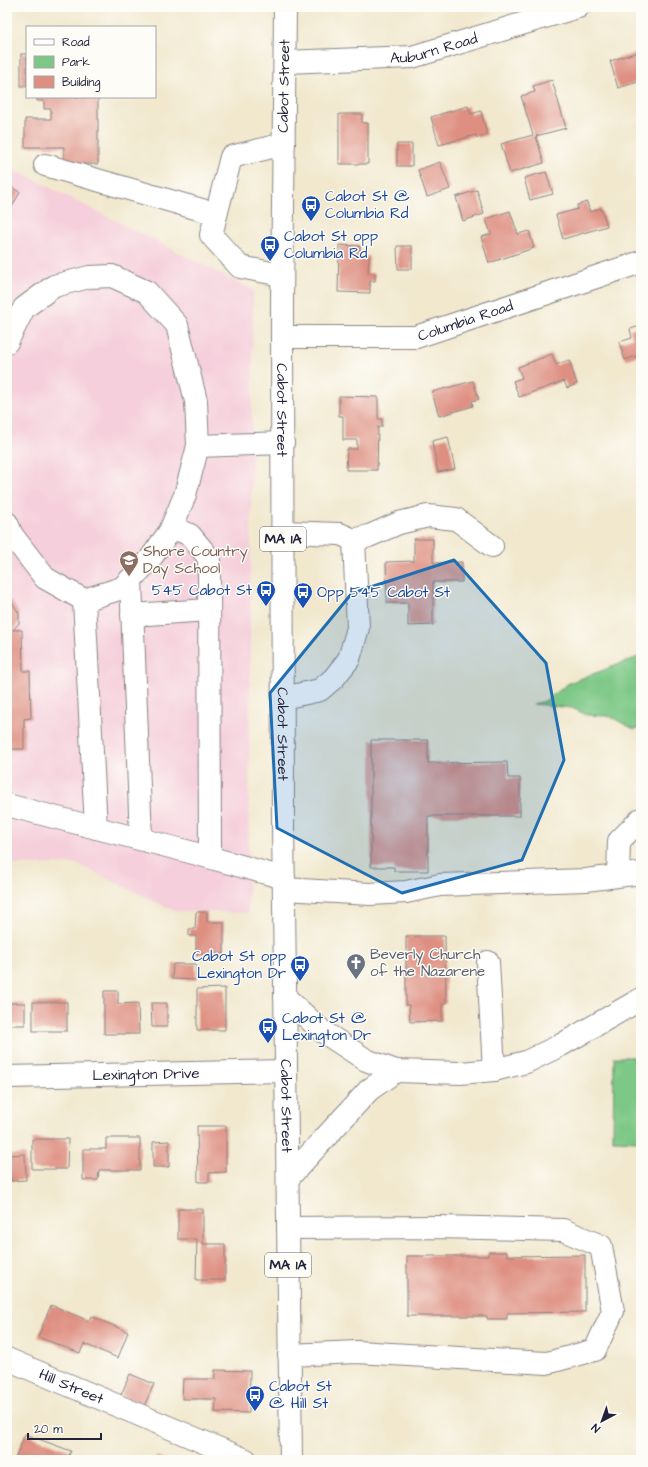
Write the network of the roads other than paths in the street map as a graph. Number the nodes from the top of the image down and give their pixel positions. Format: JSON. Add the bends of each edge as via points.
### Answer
{"nodes":[{"id":1,"x":285,"y":7,"type":"edge"},
{"id":2,"x":578,"y":7,"type":"edge"},
{"id":3,"x":285,"y":62,"type":"junction"},
{"id":4,"x":284,"y":144,"type":"junction"},
{"id":5,"x":45,"y":165,"type":"dead end"},
{"id":6,"x":216,"y":214,"type":"junction"},
{"id":7,"x":641,"y":262,"type":"edge"},
{"id":8,"x":282,"y":275,"type":"junction"},
{"id":9,"x":282,"y":337,"type":"junction"},
{"id":10,"x":7,"y":342,"type":"edge"},
{"id":11,"x":283,"y":443,"type":"junction"},
{"id":12,"x":198,"y":446,"type":"junction"},
{"id":13,"x":7,"y":524,"type":"edge"},
{"id":14,"x":172,"y":527,"type":"junction"},
{"id":15,"x":283,"y":532,"type":"junction"},
{"id":16,"x":354,"y":540,"type":"junction"},
{"id":17,"x":492,"y":546,"type":"dead end"},
{"id":18,"x":131,"y":579,"type":"junction"},
{"id":19,"x":84,"y":600,"type":"junction"},
{"id":20,"x":209,"y":610,"type":"junction"},
{"id":21,"x":132,"y":615,"type":"junction"},
{"id":22,"x":283,"y":698,"type":"junction"},
{"id":23,"x":7,"y":805,"type":"edge"},
{"id":24,"x":641,"y":819,"type":"edge"},
{"id":25,"x":96,"y":828,"type":"junction"},
{"id":26,"x":141,"y":839,"type":"junction"},
{"id":27,"x":210,"y":857,"type":"junction"},
{"id":28,"x":641,"y":873,"type":"edge"},
{"id":29,"x":618,"y":875,"type":"junction"},
{"id":30,"x":284,"y":884,"type":"junction"},
{"id":31,"x":488,"y":962,"type":"dead end"},
{"id":32,"x":285,"y":998,"type":"junction"},
{"id":33,"x":641,"y":999,"type":"edge"},
{"id":34,"x":494,"y":1070,"type":"junction"},
{"id":35,"x":286,"y":1071,"type":"junction"},
{"id":36,"x":396,"y":1071,"type":"junction"},
{"id":37,"x":7,"y":1077,"type":"edge"},
{"id":38,"x":288,"y":1178,"type":"junction"},
{"id":39,"x":288,"y":1228,"type":"junction"},
{"id":40,"x":289,"y":1355,"type":"junction"},
{"id":41,"x":7,"y":1359,"type":"edge"},
{"id":42,"x":246,"y":1460,"type":"edge"},
{"id":43,"x":291,"y":1460,"type":"edge"}],
"edges":[{"from":1,"to":3,"type":"main road","name":"Cabot Street","number":"MA 1A"},
{"from":2,"to":3,"type":"main road","name":"Auburn Road","via":[[412,57]]},
{"from":3,"to":4,"type":"main road","name":"Cabot Street","number":"MA 1A"},
{"from":4,"to":6,"type":"main road","via":[[231,157]]},
{"from":4,"to":8,"type":"main road","name":"Cabot Street","number":"MA 1A"},
{"from":5,"to":6,"type":"main road"},
{"from":6,"to":8,"type":"main road","via":[[211,235],[240,267]]},
{"from":7,"to":9,"type":"main road","name":"Columbia Road","via":[[416,337]]},
{"from":8,"to":9,"type":"main road","name":"Cabot Street","number":"MA 1A"},
{"from":9,"to":11,"type":"main road","name":"Cabot Street","number":"MA 1A"},
{"from":10,"to":12,"type":"main road","via":[[24,308],[54,286],[89,277],[112,276],[147,292],[177,325],[196,401]]},
{"from":11,"to":12,"type":"main road"},
{"from":11,"to":15,"type":"main road","name":"Cabot Street","number":"MA 1A"},
{"from":12,"to":14,"type":"main road","via":[[185,495]]},
{"from":13,"to":19,"type":"main road","via":[[12,535],[45,578]]},
{"from":14,"to":18,"type":"main road","via":[[148,562]]},
{"from":14,"to":20,"type":"main road","via":[[190,535],[209,558]]},
{"from":15,"to":16,"type":"main road","via":[[340,534]]},
{"from":15,"to":22,"type":"main road","name":"Cabot Street","number":"MA 1A"},
{"from":16,"to":17,"type":"main road","via":[[399,523],[428,516],[456,520]]},
{"from":16,"to":22,"type":"main road","via":[[358,628],[349,659],[334,678],[320,690]]},
{"from":18,"to":19,"type":"main road","via":[[122,588]]},
{"from":18,"to":21,"type":"main road"},
{"from":19,"to":25,"type":"main road"},
{"from":20,"to":21,"type":"main road"},
{"from":20,"to":27,"type":"main road"},
{"from":21,"to":26,"type":"main road"},
{"from":22,"to":30,"type":"main road","name":"Cabot Street","number":"MA 1A"},
{"from":23,"to":25,"type":"main road"},
{"from":24,"to":29,"type":"main road","via":[[619,841]]},
{"from":25,"to":26,"type":"main road"},
{"from":26,"to":27,"type":"main road"},
{"from":27,"to":30,"type":"main road"},
{"from":28,"to":29,"type":"main road"},
{"from":29,"to":30,"type":"main road","via":[[586,880],[440,885],[406,892],[370,894]]},
{"from":30,"to":32,"type":"main road","name":"Cabot Street","number":"MA 1A"},
{"from":31,"to":34,"type":"main road"},
{"from":32,"to":35,"type":"main road","name":"Cabot Street","number":"MA 1A"},
{"from":32,"to":36,"type":"main road","via":[[322,1031],[353,1052],[366,1060]]},
{"from":33,"to":34,"type":"main road","via":[[526,1062]]},
{"from":34,"to":36,"type":"main road","via":[[460,1073]]},
{"from":35,"to":37,"type":"main road","name":"Lexington Drive"},
{"from":35,"to":38,"type":"main road","name":"Cabot Street","number":"MA 1A"},
{"from":36,"to":38,"type":"main road","via":[[369,1090]]},
{"from":38,"to":39,"type":"main road","name":"Cabot Street","number":"MA 1A"},
{"from":39,"to":40,"type":"main road","name":"Cabot Street","number":"MA 1A"},
{"from":39,"to":40,"type":"main road","via":[[436,1227],[563,1230],[601,1246],[613,1311],[595,1350],[548,1363],[357,1352]]},
{"from":40,"to":43,"type":"main road","name":"Cabot Street","number":"MA 1A"},
{"from":41,"to":42,"type":"main road","name":"Hill Street"}]}
